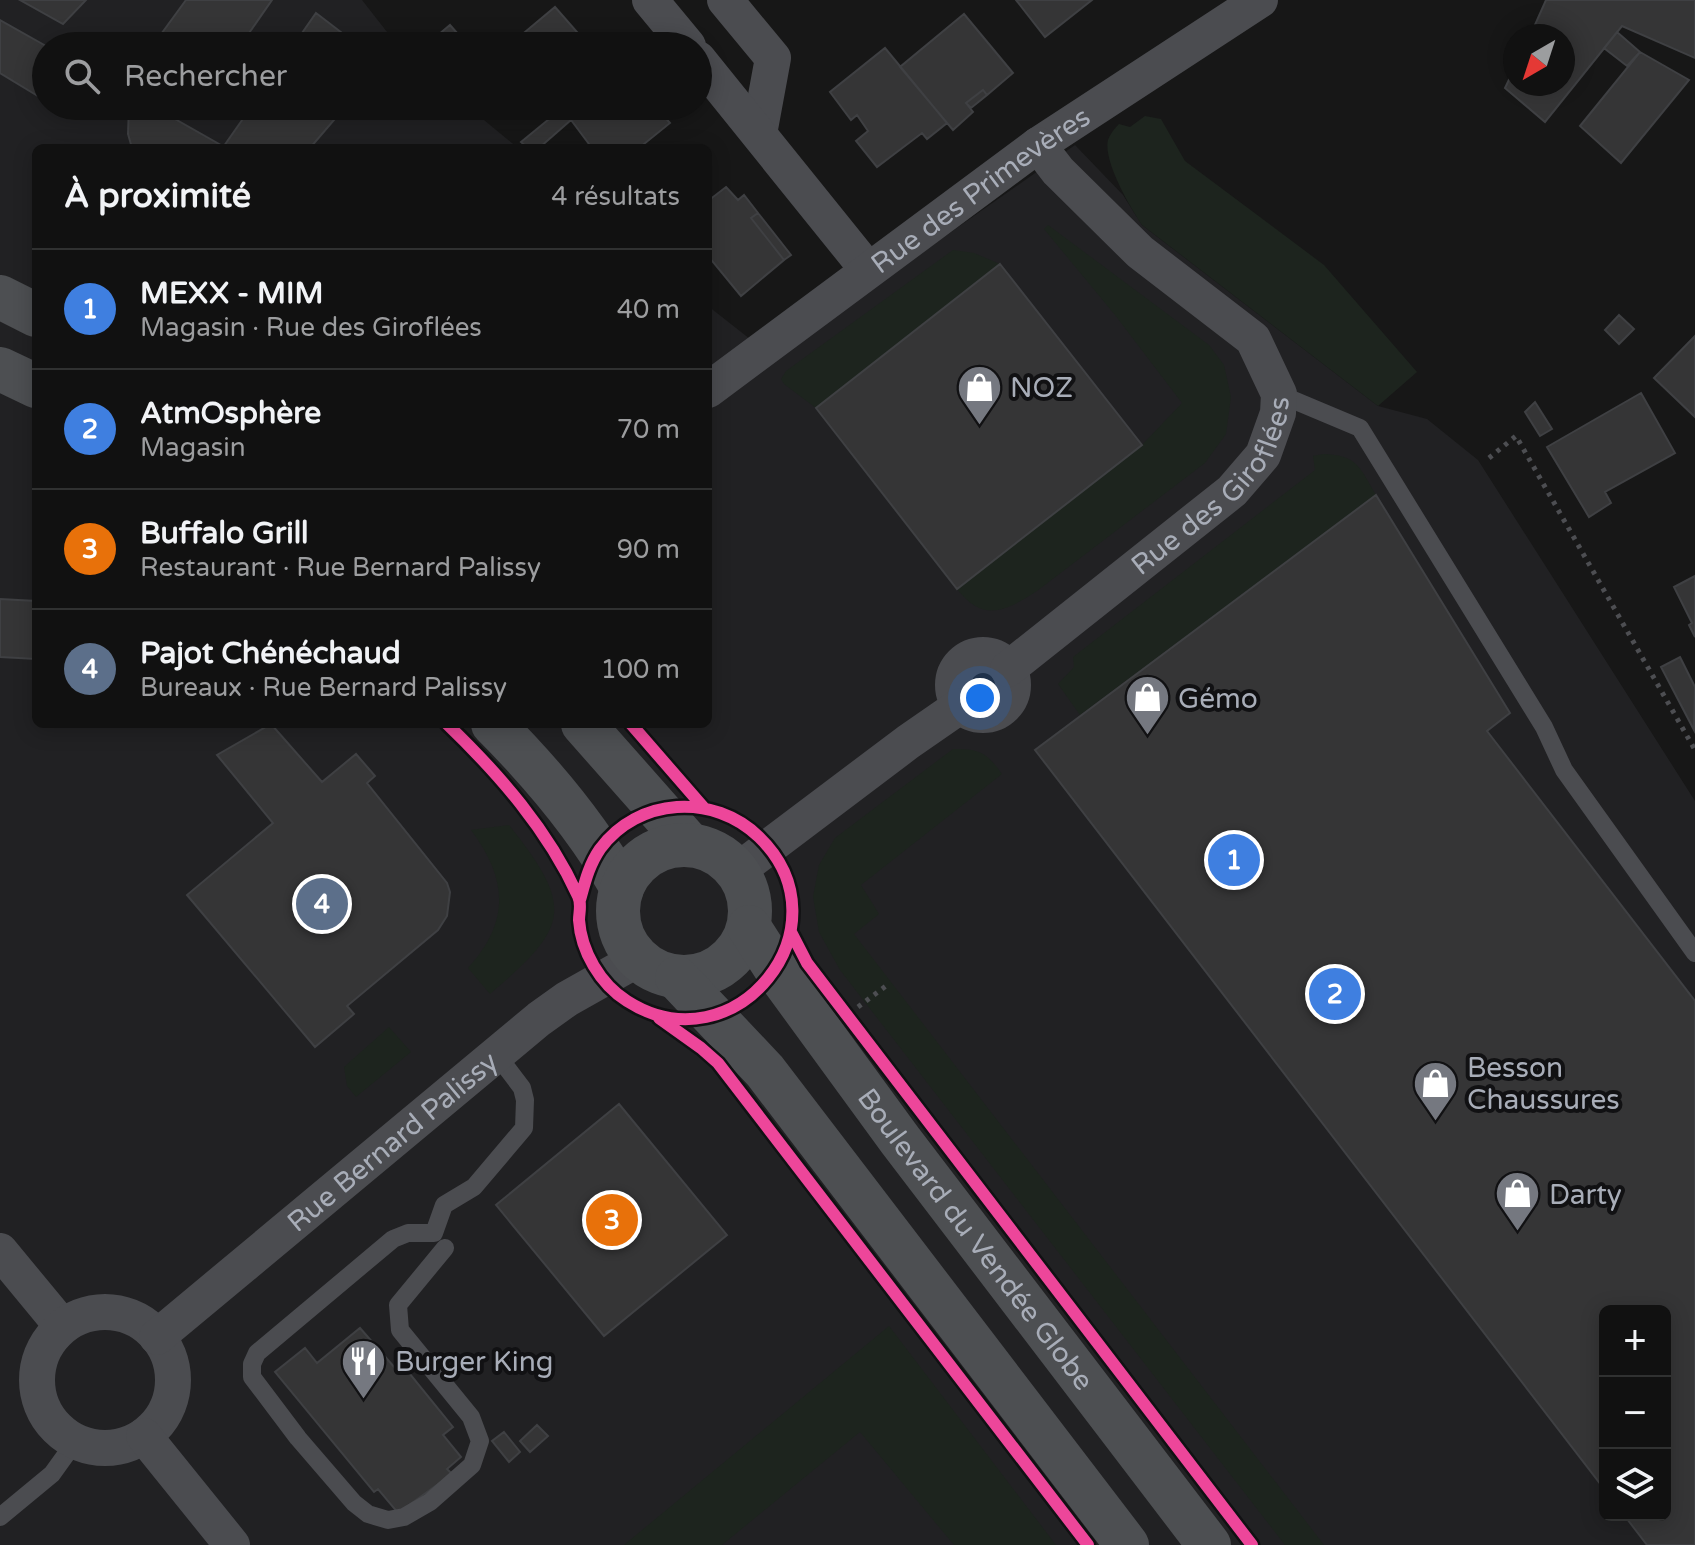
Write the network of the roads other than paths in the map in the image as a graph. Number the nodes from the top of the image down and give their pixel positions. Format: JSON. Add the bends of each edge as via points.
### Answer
{"nodes":[{"id":1,"x":650,"y":0,"type":"edge"},
{"id":2,"x":725,"y":0,"type":"edge"},
{"id":3,"x":1260,"y":0,"type":"edge"},
{"id":4,"x":676,"y":32,"type":"edge"},
{"id":5,"x":712,"y":76,"type":"edge"},
{"id":6,"x":759,"y":134,"type":"junction"},
{"id":7,"x":1038,"y":145,"type":"junction"},
{"id":8,"x":868,"y":270,"type":"junction"},
{"id":9,"x":0,"y":297,"type":"edge"},
{"id":10,"x":32,"y":313,"type":"edge"},
{"id":11,"x":0,"y":369,"type":"edge"},
{"id":12,"x":32,"y":384,"type":"edge"},
{"id":13,"x":712,"y":387,"type":"edge"},
{"id":14,"x":1279,"y":394,"type":"junction"},
{"id":15,"x":497,"y":728,"type":"edge"},
{"id":16,"x":587,"y":728,"type":"edge"},
{"id":17,"x":690,"y":845,"type":"junction"},
{"id":18,"x":737,"y":871,"type":"junction"},
{"id":19,"x":622,"y":888,"type":"junction"},
{"id":20,"x":749,"y":927,"type":"junction"},
{"id":21,"x":1695,"y":953,"type":"edge"},
{"id":22,"x":657,"y":968,"type":"junction"},
{"id":23,"x":497,"y":1055,"type":"junction"},
{"id":24,"x":439,"y":1240,"type":"junction"},
{"id":25,"x":0,"y":1251,"type":"edge"},
{"id":26,"x":62,"y":1326,"type":"junction"},
{"id":27,"x":157,"y":1337,"type":"junction"},
{"id":28,"x":144,"y":1436,"type":"junction"},
{"id":29,"x":75,"y":1442,"type":"junction"},
{"id":30,"x":0,"y":1517,"type":"edge"},
{"id":31,"x":232,"y":1545,"type":"edge"},
{"id":32,"x":1127,"y":1545,"type":"edge"},
{"id":33,"x":1209,"y":1545,"type":"edge"}],
"edges":[{"from":1,"to":4,"type":"street"},
{"from":2,"to":6,"type":"street","via":[[773,58]]},
{"from":3,"to":7,"type":"street","name":"Rue des Primevères"},
{"from":5,"to":6,"type":"street"},
{"from":6,"to":8,"type":"street"},
{"from":7,"to":8,"type":"street","name":"Rue des Primevères"},
{"from":7,"to":14,"type":"street","name":"Rue des Giroflées","via":[[1140,252],[1253,339]]},
{"from":8,"to":13,"type":"street","name":"Rue des Primevères"},
{"from":9,"to":10,"type":"main road"},
{"from":11,"to":12,"type":"main road"},
{"from":14,"to":18,"type":"street","name":"Rue des Giroflées","via":[[1263,455],[1232,491],[1008,669],[986,655],[962,663],[952,686],[960,706]]},
{"from":14,"to":21,"type":"lane","via":[[1360,428],[1544,727],[1564,770]]},
{"from":15,"to":19,"type":"main road","via":[[573,812]]},
{"from":16,"to":17,"type":"main road"},
{"from":17,"to":18,"type":"main road","via":[[708,849]]},
{"from":17,"to":19,"type":"main road","via":[[649,855]]},
{"from":18,"to":20,"type":"main road","via":[[747,888]]},
{"from":19,"to":22,"type":"main road","via":[[618,907],[626,944]]},
{"from":20,"to":22,"type":"main road","via":[[723,966],[701,976]]},
{"from":20,"to":33,"type":"main road","name":"Boulevard du Vendée Globe","via":[[900,1140]]},
{"from":22,"to":23,"type":"street","name":"Rue Bernard Palissy","via":[[567,999]]},
{"from":22,"to":32,"type":"main road","via":[[765,1071]]},
{"from":23,"to":24,"type":"lane","via":[[522,1088],[524,1128],[474,1187],[444,1205]]},
{"from":23,"to":27,"type":"street","name":"Rue Bernard Palissy"},
{"from":24,"to":24,"type":"lane","via":[[408,1233],[393,1239],[257,1353],[252,1364],[252,1377],[344,1492],[368,1514],[388,1520],[430,1502],[472,1465],[480,1441],[471,1417],[400,1330],[398,1305]]},
{"from":25,"to":26,"type":"street"},
{"from":26,"to":27,"type":"street","via":[[102,1312],[142,1322]]},
{"from":26,"to":29,"type":"street","via":[[40,1358],[39,1398],[46,1416]]},
{"from":27,"to":28,"type":"street","via":[[172,1365],[173,1380],[170,1402]]},
{"from":28,"to":29,"type":"street","via":[[111,1449]]},
{"from":28,"to":31,"type":"street"},
{"from":29,"to":30,"type":"lane","via":[[52,1474]]}]}
